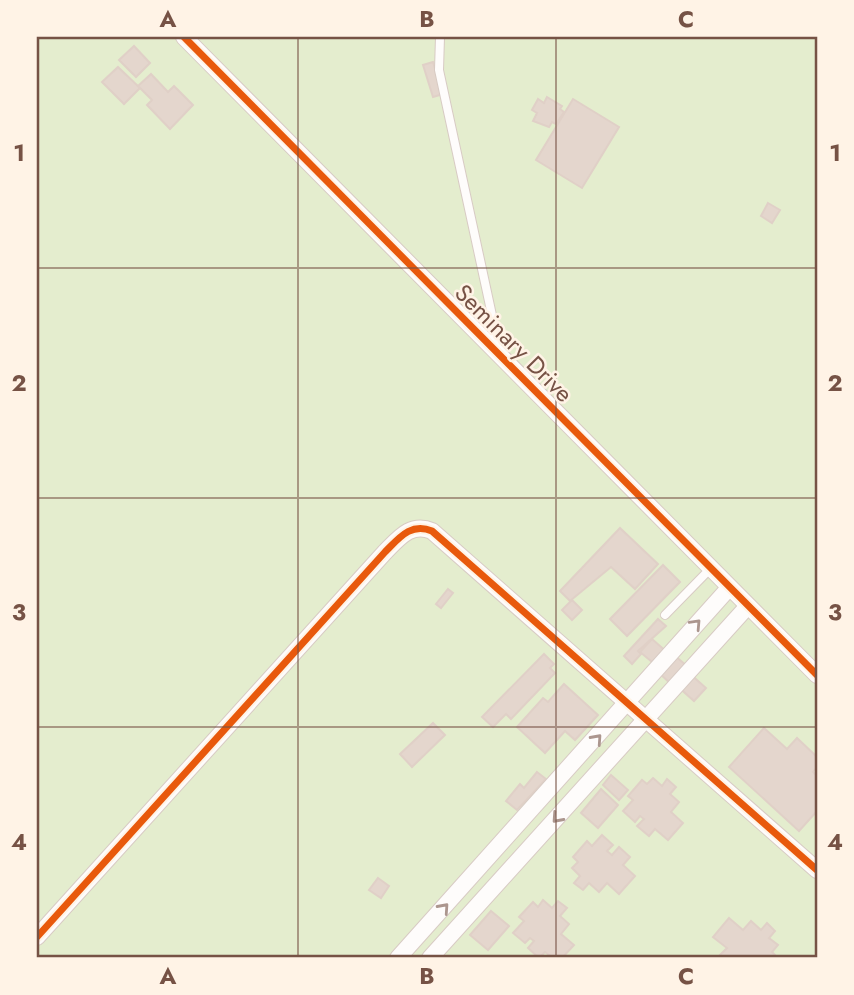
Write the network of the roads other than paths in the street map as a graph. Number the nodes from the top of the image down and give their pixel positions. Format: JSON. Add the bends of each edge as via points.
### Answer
{"nodes":[{"id":1,"x":184,"y":37,"type":"edge"},
{"id":2,"x":440,"y":37,"type":"edge"},
{"id":3,"x":495,"y":351,"type":"junction"},
{"id":4,"x":710,"y":569,"type":"junction"},
{"id":5,"x":729,"y":588,"type":"junction"},
{"id":6,"x":747,"y":607,"type":"junction"},
{"id":7,"x":664,"y":615,"type":"dead end"},
{"id":8,"x":817,"y":675,"type":"edge"},
{"id":9,"x":628,"y":705,"type":"junction"},
{"id":10,"x":644,"y":721,"type":"junction"},
{"id":11,"x":817,"y":870,"type":"edge"},
{"id":12,"x":37,"y":936,"type":"edge"},
{"id":13,"x":398,"y":958,"type":"edge"},
{"id":14,"x":430,"y":958,"type":"edge"}],
"edges":[{"from":1,"to":3,"type":"street","name":"Seminary Drive"},
{"from":2,"to":3,"type":"lane","via":[[439,70],[495,329]]},
{"from":3,"to":4,"type":"street","name":"Seminary Drive"},
{"from":4,"to":5,"type":"street","name":"Seminary Drive"},
{"from":4,"to":7,"type":"lane"},
{"from":5,"to":6,"type":"street","name":"Seminary Drive"},
{"from":9,"to":5,"type":"street","one_way":true},
{"from":6,"to":8,"type":"street","name":"Seminary Drive"},
{"from":6,"to":10,"type":"street"},
{"from":9,"to":10,"type":"street"},
{"from":9,"to":12,"type":"street","via":[[432,531],[415,528],[386,552]]},
{"from":13,"to":9,"type":"street","one_way":true},
{"from":10,"to":11,"type":"street"},
{"from":10,"to":14,"type":"street","one_way":true}]}
